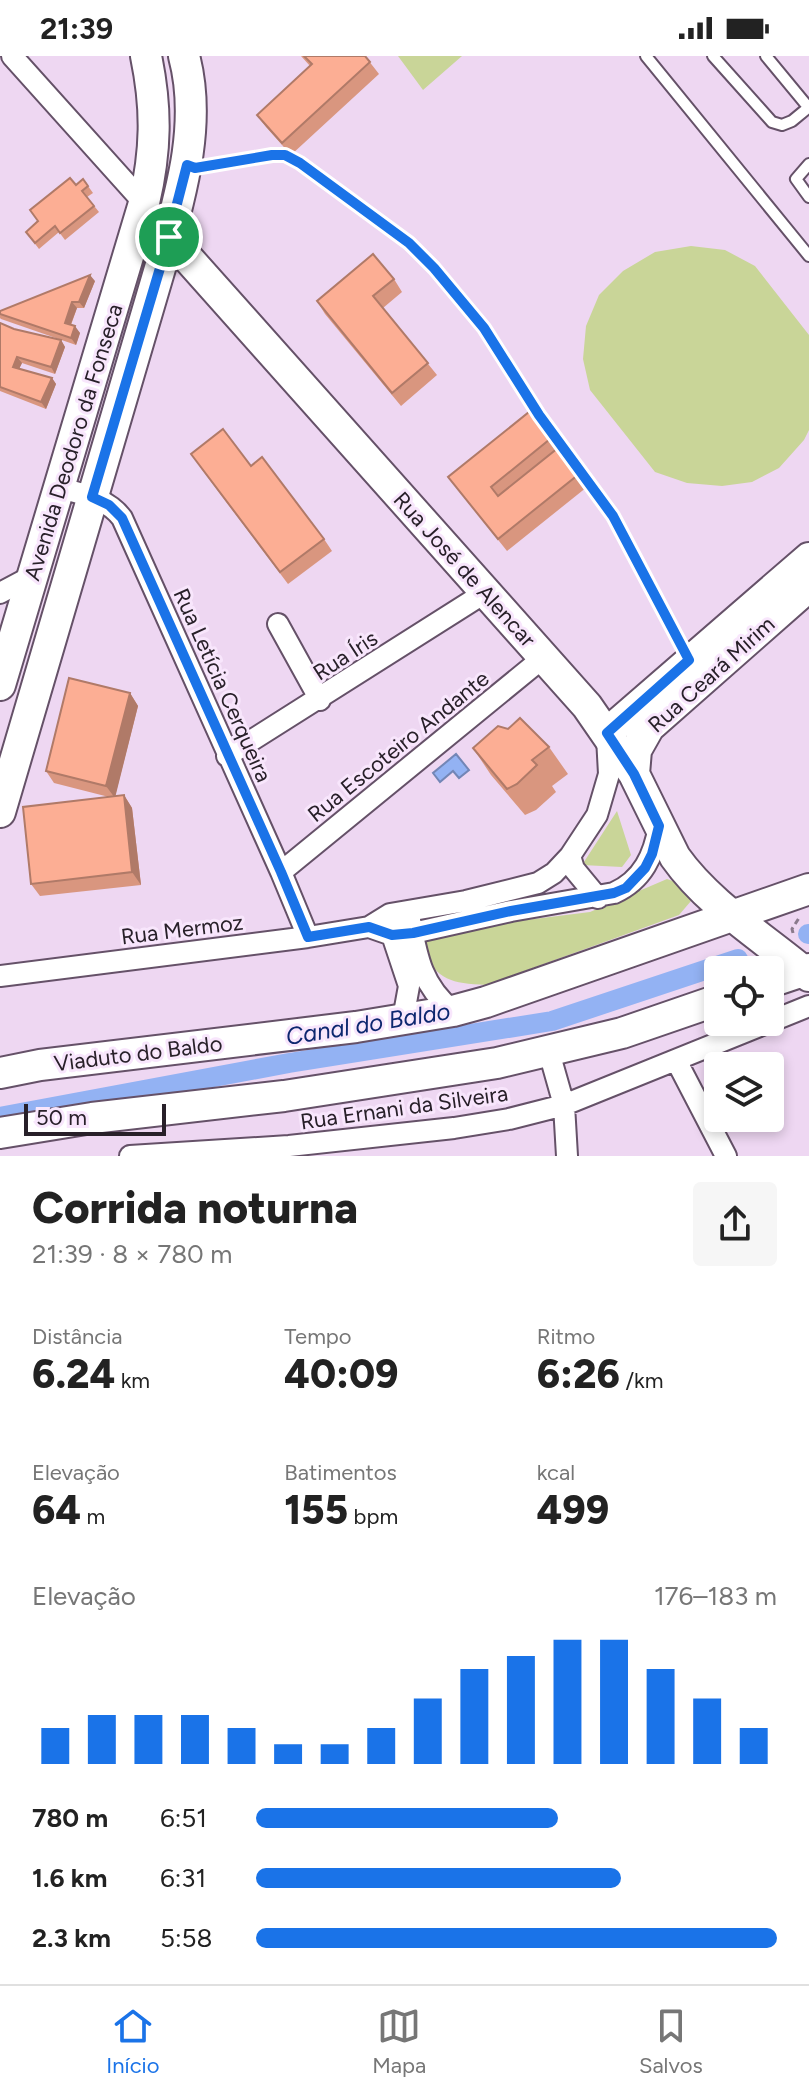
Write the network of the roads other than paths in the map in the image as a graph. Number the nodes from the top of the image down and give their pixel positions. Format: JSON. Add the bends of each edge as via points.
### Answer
{"nodes":[{"id":1,"x":12,"y":56,"type":"edge"},
{"id":2,"x":146,"y":56,"type":"edge"},
{"id":3,"x":184,"y":56,"type":"edge"},
{"id":4,"x":646,"y":56,"type":"edge"},
{"id":5,"x":713,"y":56,"type":"edge"},
{"id":6,"x":766,"y":56,"type":"edge"},
{"id":7,"x":809,"y":108,"type":"edge"},
{"id":8,"x":809,"y":164,"type":"edge"},
{"id":9,"x":187,"y":165,"type":"junction"},
{"id":10,"x":809,"y":197,"type":"edge"},
{"id":11,"x":144,"y":203,"type":"junction"},
{"id":12,"x":169,"y":237,"type":"junction"},
{"id":13,"x":809,"y":256,"type":"edge"},
{"id":14,"x":107,"y":330,"type":"junction"},
{"id":15,"x":136,"y":345,"type":"junction"},
{"id":16,"x":60,"y":488,"type":"junction"},
{"id":17,"x":92,"y":497,"type":"junction"},
{"id":18,"x":809,"y":558,"type":"edge"},
{"id":19,"x":32,"y":576,"type":"junction"},
{"id":20,"x":809,"y":586,"type":"edge"},
{"id":21,"x":486,"y":592,"type":"junction"},
{"id":22,"x":0,"y":593,"type":"edge"},
{"id":23,"x":278,"y":624,"type":"dead end"},
{"id":24,"x":544,"y":657,"type":"junction"},
{"id":25,"x":689,"y":660,"type":"junction"},
{"id":26,"x":39,"y":675,"type":"junction"},
{"id":27,"x":3,"y":676,"type":"edge"},
{"id":28,"x":320,"y":700,"type":"junction"},
{"id":29,"x":607,"y":733,"type":"junction"},
{"id":30,"x":227,"y":756,"type":"junction"},
{"id":31,"x":634,"y":774,"type":"junction"},
{"id":32,"x":0,"y":812,"type":"edge"},
{"id":33,"x":659,"y":826,"type":"junction"},
{"id":34,"x":570,"y":856,"type":"junction"},
{"id":35,"x":281,"y":872,"type":"junction"},
{"id":36,"x":809,"y":892,"type":"edge"},
{"id":37,"x":598,"y":898,"type":"junction"},
{"id":38,"x":736,"y":917,"type":"junction"},
{"id":39,"x":401,"y":924,"type":"junction"},
{"id":40,"x":308,"y":937,"type":"junction"},
{"id":41,"x":805,"y":963,"type":"edge"},
{"id":42,"x":784,"y":974,"type":"edge"},
{"id":43,"x":0,"y":976,"type":"edge"},
{"id":44,"x":704,"y":1005,"type":"edge"},
{"id":45,"x":809,"y":1006,"type":"edge"},
{"id":46,"x":453,"y":1011,"type":"junction"},
{"id":47,"x":403,"y":1019,"type":"junction"},
{"id":48,"x":549,"y":1052,"type":"junction"},
{"id":49,"x":676,"y":1060,"type":"junction"},
{"id":50,"x":0,"y":1073,"type":"edge"},
{"id":51,"x":564,"y":1105,"type":"junction"},
{"id":52,"x":0,"y":1133,"type":"edge"},
{"id":53,"x":289,"y":1151,"type":"edge"},
{"id":54,"x":130,"y":1156,"type":"edge"},
{"id":55,"x":567,"y":1156,"type":"edge"},
{"id":56,"x":726,"y":1156,"type":"edge"}],
"edges":[{"from":1,"to":11,"type":"street"},
{"from":2,"to":11,"type":"main road","name":"Avenida Deodoro da Fonseca","via":[[155,137]]},
{"from":3,"to":9,"type":"main road","name":"Avenida Deodoro da Fonseca","via":[[190,99]]},
{"from":4,"to":13,"type":"lane"},
{"from":5,"to":7,"type":"lane","via":[[772,122],[782,125]]},
{"from":6,"to":7,"type":"lane"},
{"from":8,"to":10,"type":"lane","via":[[796,179]]},
{"from":9,"to":12,"type":"main road","name":"Avenida Deodoro da Fonseca"},
{"from":9,"to":25,"type":"lane","via":[[285,155],[409,243],[484,328],[613,516]]},
{"from":11,"to":14,"type":"main road","name":"Avenida Deodoro da Fonseca"},
{"from":12,"to":15,"type":"main road","name":"Avenida Deodoro da Fonseca"},
{"from":12,"to":21,"type":"main road","name":"Rua José de Alencar"},
{"from":14,"to":15,"type":"main road","via":[[119,352]]},
{"from":14,"to":16,"type":"main road","name":"Avenida Deodoro da Fonseca"},
{"from":15,"to":17,"type":"main road","name":"Avenida Deodoro da Fonseca"},
{"from":16,"to":17,"type":"street","name":"Rua Letícia Cerqueira"},
{"from":16,"to":19,"type":"main road","name":"Avenida Deodoro da Fonseca"},
{"from":17,"to":26,"type":"main road","name":"Avenida Deodoro da Fonseca"},
{"from":17,"to":30,"type":"street","name":"Rua Letícia Cerqueira","via":[[122,518]]},
{"from":18,"to":25,"type":"main road","name":"Rua Ceará Mirim"},
{"from":19,"to":22,"type":"street"},
{"from":19,"to":27,"type":"main road","name":"Avenida Deodoro da Fonseca"},
{"from":20,"to":31,"type":"main road","name":"Rua Ceará Mirim","via":[[649,727],[636,750]]},
{"from":21,"to":24,"type":"main road","name":"Rua José de Alencar"},
{"from":21,"to":28,"type":"street","name":"Rua Íris"},
{"from":23,"to":28,"type":"street"},
{"from":24,"to":29,"type":"main road","name":"Rua José de Alencar"},
{"from":24,"to":35,"type":"street","name":"Rua Escoteiro Andante"},
{"from":25,"to":29,"type":"main road","name":"Rua Ceará Mirim"},
{"from":26,"to":27,"type":"main road"},
{"from":26,"to":32,"type":"main road","name":"Avenida Deodoro da Fonseca"},
{"from":28,"to":30,"type":"street","name":"Rua Íris"},
{"from":29,"to":31,"type":"main road","name":"Rua José de Alencar"},
{"from":29,"to":34,"type":"street","via":[[605,793]]},
{"from":30,"to":35,"type":"street","name":"Rua Letícia Cerqueira"},
{"from":31,"to":33,"type":"main road","name":"Rua José de Alencar"},
{"from":33,"to":37,"type":"street","via":[[652,854],[636,879]]},
{"from":33,"to":38,"type":"main road","name":"Rua José de Alencar","via":[[684,869]]},
{"from":34,"to":37,"type":"street"},
{"from":34,"to":39,"type":"street","via":[[538,883]]},
{"from":35,"to":40,"type":"street","name":"Rua Letícia Cerqueira"},
{"from":36,"to":38,"type":"main road","name":"Viaduto do Baldo"},
{"from":36,"to":41,"type":"main road","via":[[789,911],[783,932]]},
{"from":37,"to":39,"type":"street"},
{"from":38,"to":41,"type":"main road","name":"Rua José de Alencar"},
{"from":38,"to":46,"type":"main road","name":"Viaduto do Baldo"},
{"from":39,"to":40,"type":"street","name":"Rua Mermoz"},
{"from":39,"to":46,"type":"street","via":[[427,983]]},
{"from":39,"to":47,"type":"street","via":[[409,986]]},
{"from":40,"to":43,"type":"street","name":"Rua Mermoz"},
{"from":41,"to":42,"type":"main road"},
{"from":44,"to":48,"type":"main road"},
{"from":45,"to":49,"type":"street","name":"Rua Ernani da Silveira"},
{"from":46,"to":47,"type":"main road","name":"Viaduto do Baldo"},
{"from":47,"to":50,"type":"main road","name":"Viaduto do Baldo"},
{"from":48,"to":51,"type":"street"},
{"from":48,"to":52,"type":"main road","via":[[284,1096]]},
{"from":49,"to":51,"type":"street","name":"Rua Ernani da Silveira"},
{"from":49,"to":56,"type":"street"},
{"from":51,"to":53,"type":"street","name":"Rua Ernani da Silveira","via":[[454,1128]]},
{"from":51,"to":55,"type":"street"},
{"from":53,"to":54,"type":"street","name":"Rua Ernani da Silveira"}]}
